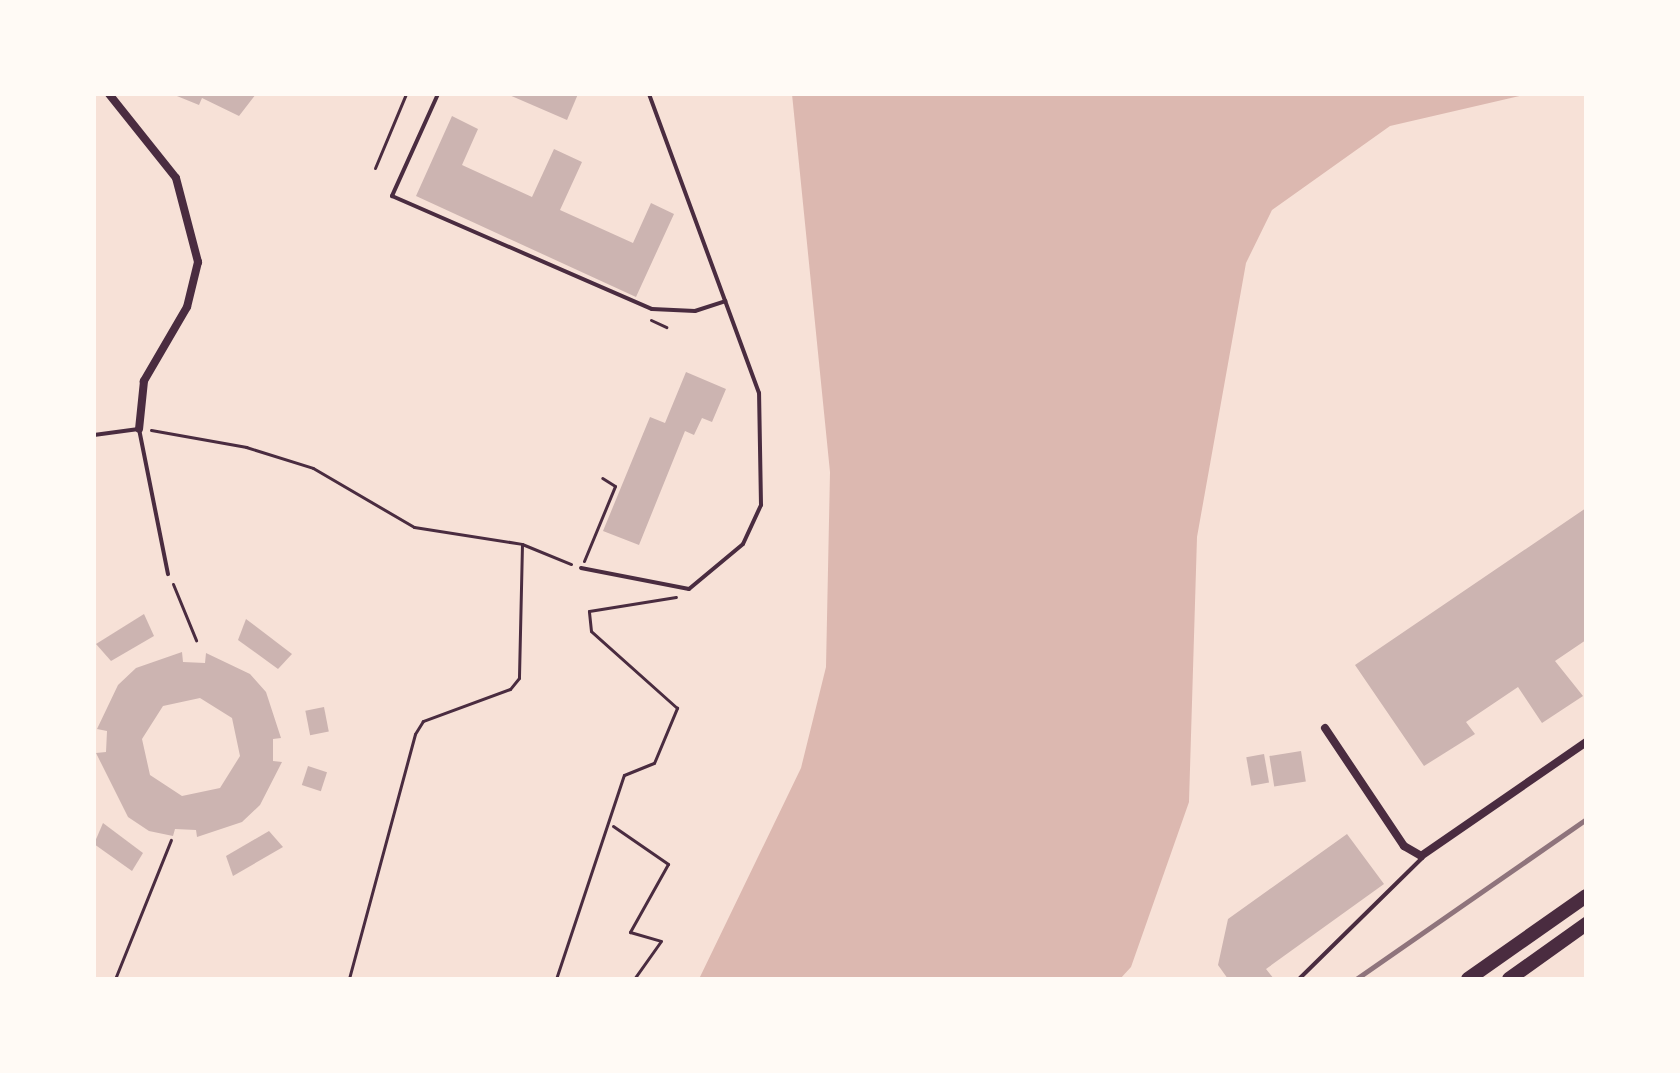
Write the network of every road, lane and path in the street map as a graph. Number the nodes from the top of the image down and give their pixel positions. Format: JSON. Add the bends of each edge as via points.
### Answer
{"nodes":[{"id":1,"x":109,"y":94,"type":"edge"},
{"id":2,"x":406,"y":94,"type":"edge"},
{"id":3,"x":438,"y":94,"type":"edge"},
{"id":4,"x":649,"y":94,"type":"edge"},
{"id":5,"x":375,"y":168,"type":"dead end"},
{"id":6,"x":725,"y":301,"type":"junction"},
{"id":7,"x":650,"y":320,"type":"dead end"},
{"id":8,"x":666,"y":327,"type":"dead end"},
{"id":9,"x":139,"y":429,"type":"junction"},
{"id":10,"x":94,"y":435,"type":"edge"},
{"id":11,"x":602,"y":478,"type":"dead end"},
{"id":12,"x":522,"y":544,"type":"junction"},
{"id":13,"x":581,"y":568,"type":"junction"},
{"id":14,"x":168,"y":574,"type":"joint"},
{"id":15,"x":689,"y":589,"type":"junction"},
{"id":16,"x":196,"y":640,"type":"dead end"},
{"id":17,"x":1325,"y":728,"type":"dead end"},
{"id":18,"x":1586,"y":742,"type":"edge"},
{"id":19,"x":613,"y":826,"type":"junction"},
{"id":20,"x":171,"y":840,"type":"dead end"},
{"id":21,"x":1426,"y":854,"type":"junction"},
{"id":22,"x":1586,"y":896,"type":"edge"},
{"id":23,"x":1586,"y":924,"type":"edge"},
{"id":24,"x":115,"y":979,"type":"edge"},
{"id":25,"x":349,"y":979,"type":"edge"},
{"id":26,"x":556,"y":979,"type":"edge"},
{"id":27,"x":634,"y":979,"type":"edge"},
{"id":28,"x":1299,"y":979,"type":"edge"},
{"id":29,"x":1468,"y":979,"type":"edge"},
{"id":30,"x":1509,"y":979,"type":"edge"}],
"edges":[{"from":1,"to":9,"type":"street","via":[[176,178],[198,262],[187,307],[144,381]]},
{"from":2,"to":5,"type":"path"},
{"from":3,"to":6,"type":"lane","via":[[392,196],[652,309],[695,311]]},
{"from":4,"to":6,"type":"lane"},
{"from":6,"to":15,"type":"lane","via":[[759,393],[761,505],[743,544]]},
{"from":7,"to":8,"type":"path"},
{"from":9,"to":10,"type":"lane"},
{"from":9,"to":12,"type":"path","via":[[246,447],[313,468],[414,527]]},
{"from":9,"to":14,"type":"lane"},
{"from":11,"to":13,"type":"path","via":[[615,486]]},
{"from":12,"to":13,"type":"path"},
{"from":12,"to":25,"type":"path","via":[[519,678],[510,689],[423,721]]},
{"from":13,"to":15,"type":"lane"},
{"from":14,"to":16,"type":"path"},
{"from":15,"to":19,"type":"path","via":[[661,604],[589,611],[591,631],[677,708],[654,763],[624,775]]},
{"from":17,"to":21,"type":"street","via":[[1404,846]]},
{"from":18,"to":21,"type":"street"},
{"from":19,"to":26,"type":"path","via":[[576,903]]},
{"from":19,"to":27,"type":"path","via":[[668,864],[630,932],[661,941]]},
{"from":20,"to":24,"type":"path"},
{"from":21,"to":28,"type":"lane"},
{"from":22,"to":29,"type":"highway"},
{"from":23,"to":30,"type":"highway"}]}
